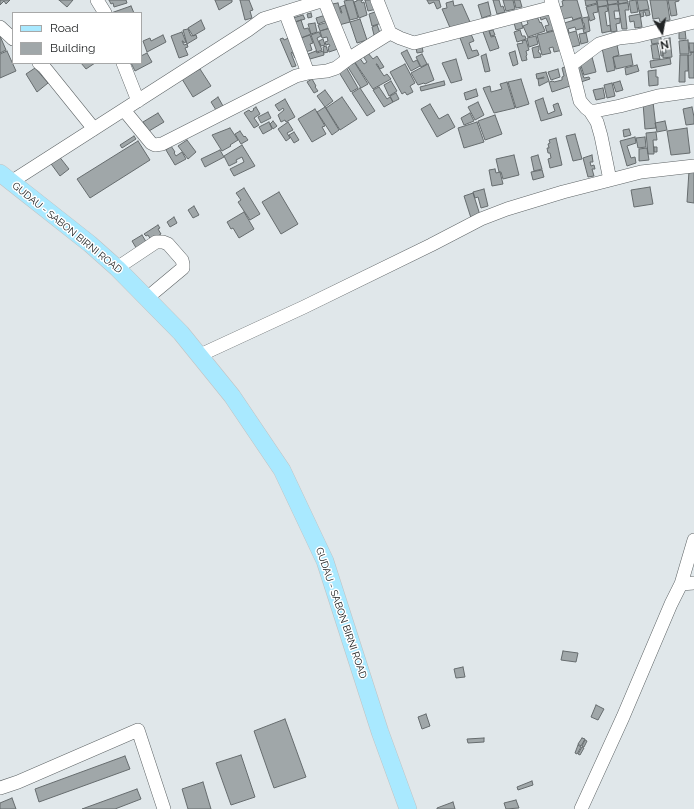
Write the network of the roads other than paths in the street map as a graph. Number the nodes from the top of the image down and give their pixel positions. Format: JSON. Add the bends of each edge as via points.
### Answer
{"nodes":[{"id":1,"x":97,"y":0,"type":"edge"},
{"id":2,"x":324,"y":0,"type":"edge"},
{"id":3,"x":377,"y":0,"type":"edge"},
{"id":4,"x":552,"y":3,"type":"edge"},
{"id":5,"x":104,"y":12,"type":"edge"},
{"id":6,"x":285,"y":12,"type":"junction"},
{"id":7,"x":694,"y":22,"type":"edge"},
{"id":8,"x":0,"y":27,"type":"edge"},
{"id":9,"x":390,"y":33,"type":"junction"},
{"id":10,"x":12,"y":38,"type":"edge"},
{"id":11,"x":348,"y":59,"type":"junction"},
{"id":12,"x":41,"y":64,"type":"edge"},
{"id":13,"x":123,"y":64,"type":"edge"},
{"id":14,"x":571,"y":65,"type":"junction"},
{"id":15,"x":308,"y":73,"type":"junction"},
{"id":16,"x":694,"y":91,"type":"edge"},
{"id":17,"x":138,"y":101,"type":"junction"},
{"id":18,"x":124,"y":110,"type":"junction"},
{"id":19,"x":590,"y":111,"type":"junction"},
{"id":20,"x":94,"y":129,"type":"junction"},
{"id":21,"x":694,"y":166,"type":"edge"},
{"id":22,"x":6,"y":178,"type":"edge"},
{"id":23,"x":610,"y":180,"type":"junction"},
{"id":24,"x":117,"y":268,"type":"junction"},
{"id":25,"x":147,"y":298,"type":"junction"},
{"id":26,"x":198,"y":356,"type":"junction"},
{"id":27,"x":694,"y":540,"type":"edge"},
{"id":28,"x":694,"y":583,"type":"edge"},
{"id":29,"x":681,"y":584,"type":"junction"},
{"id":30,"x":0,"y":788,"type":"edge"},
{"id":31,"x":164,"y":809,"type":"edge"},
{"id":32,"x":408,"y":809,"type":"edge"},
{"id":33,"x":581,"y":809,"type":"edge"}],
"edges":[{"from":1,"to":5,"type":"street"},
{"from":2,"to":6,"type":"street"},
{"from":2,"to":11,"type":"street"},
{"from":3,"to":9,"type":"street"},
{"from":4,"to":9,"type":"street","via":[[414,43]]},
{"from":4,"to":14,"type":"street"},
{"from":6,"to":15,"type":"street"},
{"from":6,"to":17,"type":"street","via":[[263,19]]},
{"from":7,"to":14,"type":"street","via":[[599,44]]},
{"from":8,"to":10,"type":"street"},
{"from":9,"to":11,"type":"street"},
{"from":11,"to":15,"type":"street","via":[[336,68]]},
{"from":12,"to":20,"type":"street"},
{"from":13,"to":17,"type":"street"},
{"from":14,"to":19,"type":"street","via":[[580,101]]},
{"from":15,"to":18,"type":"street","via":[[296,76],[162,144],[150,143]]},
{"from":16,"to":19,"type":"street"},
{"from":17,"to":18,"type":"street"},
{"from":18,"to":20,"type":"street"},
{"from":19,"to":23,"type":"street","via":[[597,122]]},
{"from":20,"to":22,"type":"street"},
{"from":21,"to":23,"type":"street","via":[[641,172]]},
{"from":22,"to":24,"type":"main road","name":"GUDAU - SABON BIRNI ROAD"},
{"from":23,"to":26,"type":"street","via":[[563,192],[481,219],[304,307]]},
{"from":24,"to":25,"type":"main road","name":"GUDAU - SABON BIRNI ROAD"},
{"from":24,"to":25,"type":"street","via":[[156,242],[168,244],[182,260],[183,268]]},
{"from":25,"to":26,"type":"main road","name":"GUDAU - SABON BIRNI ROAD"},
{"from":26,"to":32,"type":"main road","name":"GUDAU - SABON BIRNI ROAD","via":[[232,396],[282,470],[312,532],[325,561],[380,732]]},
{"from":27,"to":29,"type":"street"},
{"from":28,"to":29,"type":"street"},
{"from":29,"to":33,"type":"street"},
{"from":30,"to":31,"type":"street","via":[[138,730]]}]}
